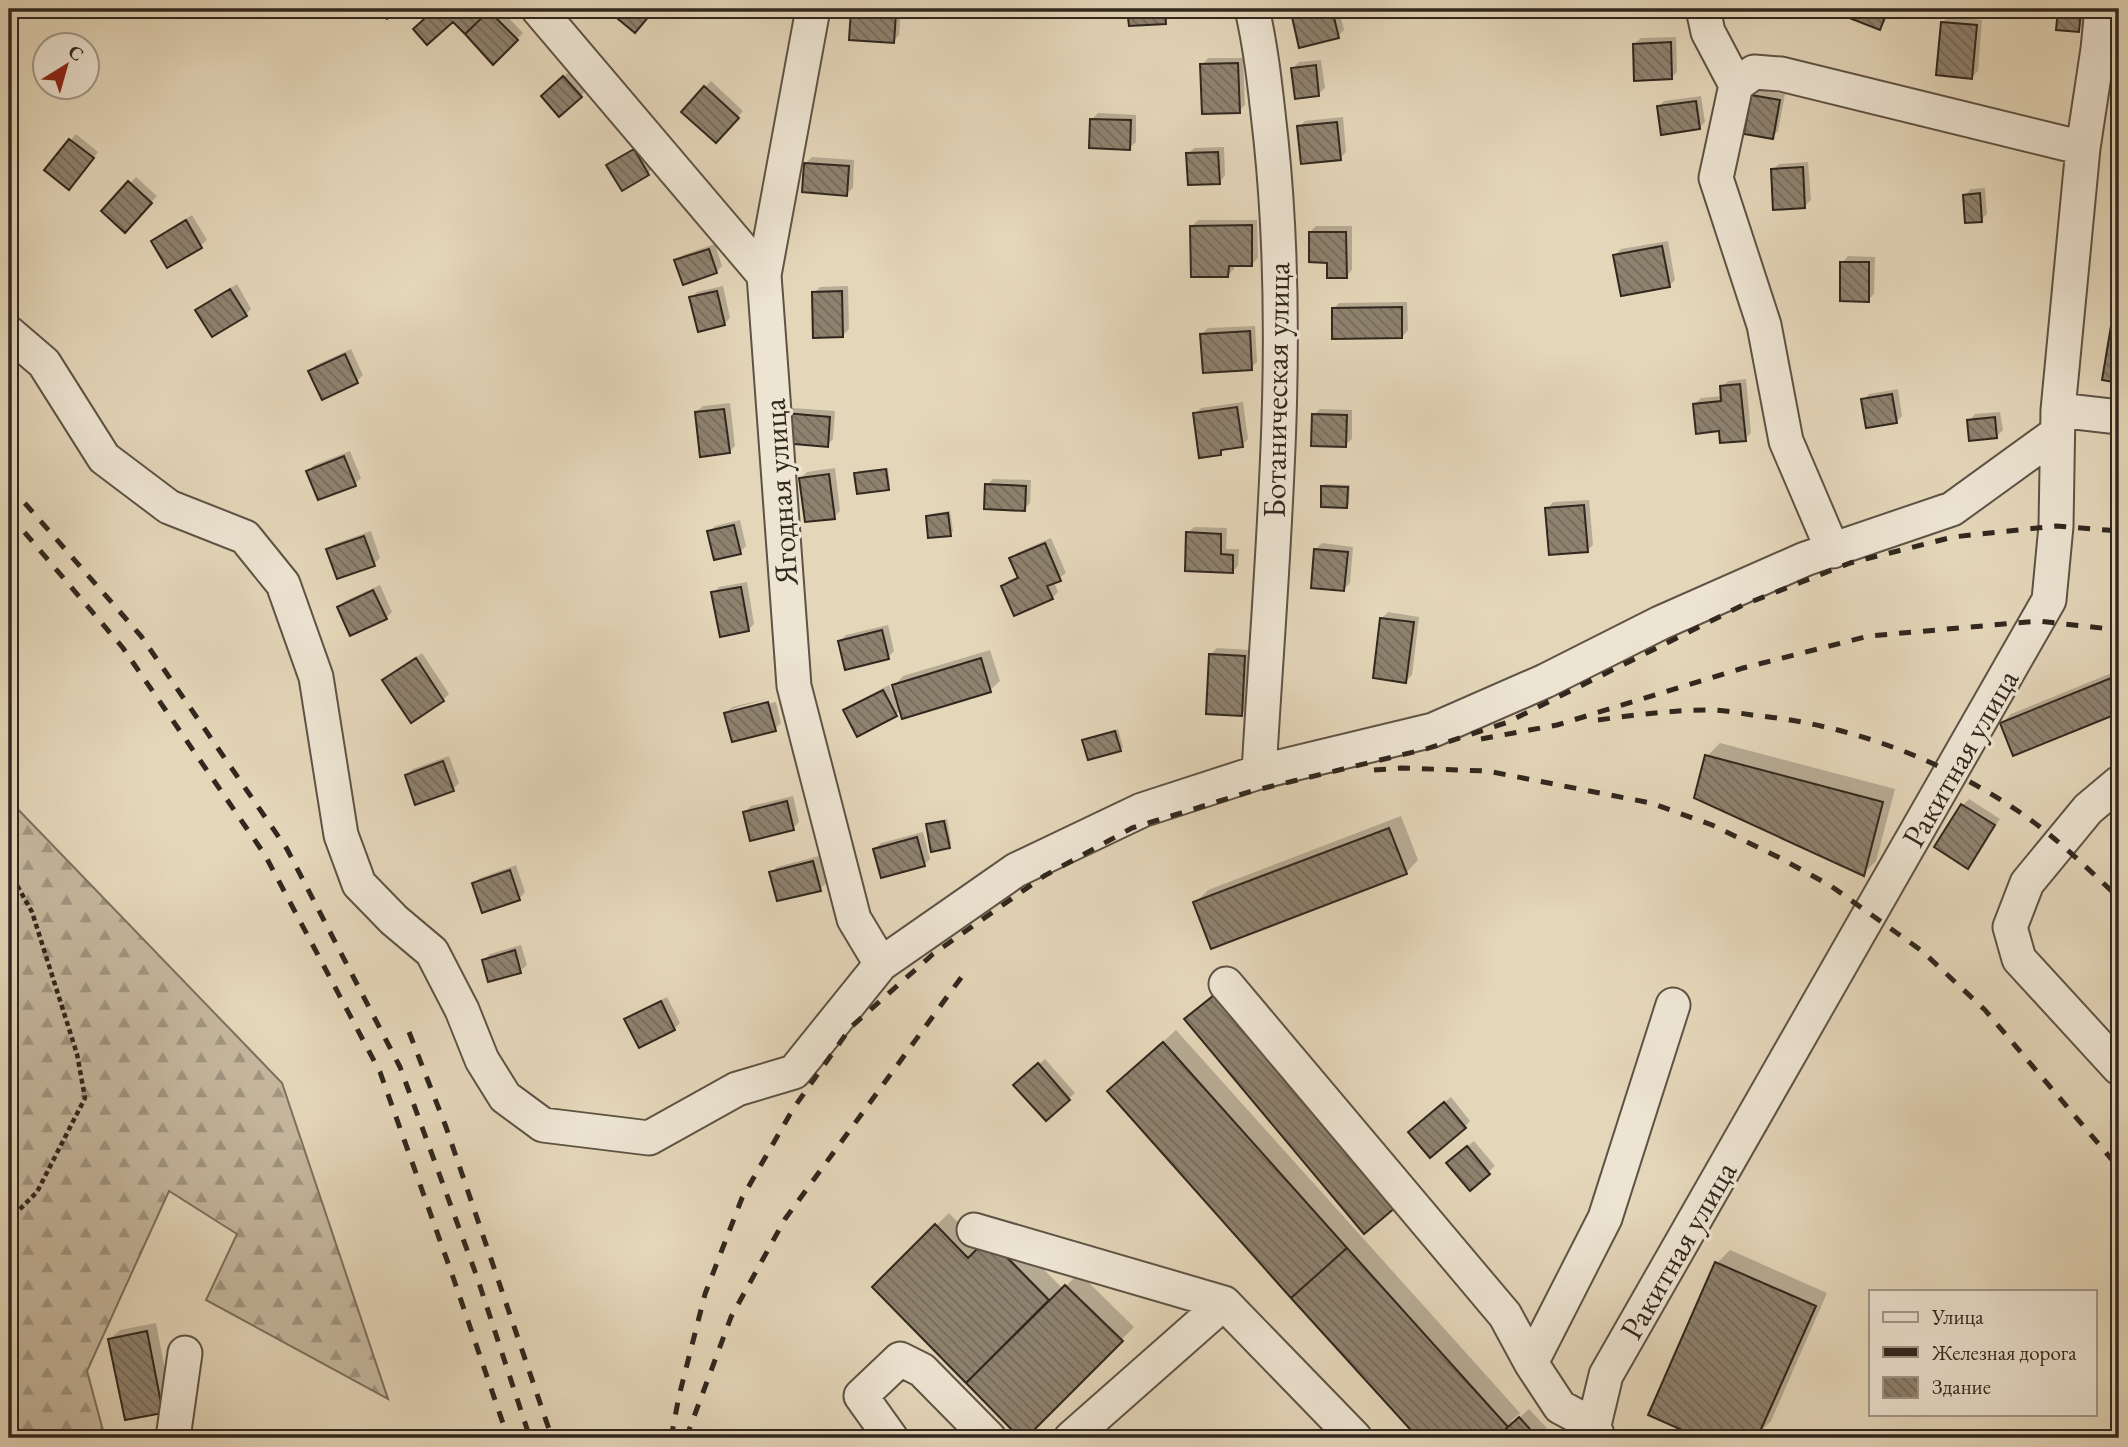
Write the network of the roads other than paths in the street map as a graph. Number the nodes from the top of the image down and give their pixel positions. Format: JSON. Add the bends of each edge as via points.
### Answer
{"nodes":[{"id":1,"x":538,"y":9,"type":"edge"},
{"id":2,"x":813,"y":9,"type":"edge"},
{"id":3,"x":1252,"y":9,"type":"edge"},
{"id":4,"x":1703,"y":9,"type":"edge"},
{"id":5,"x":2102,"y":9,"type":"edge"},
{"id":6,"x":1736,"y":85,"type":"junction"},
{"id":7,"x":2083,"y":148,"type":"junction"},
{"id":8,"x":764,"y":275,"type":"junction"},
{"id":9,"x":9,"y":333,"type":"edge"},
{"id":10,"x":2119,"y":417,"type":"edge"},
{"id":11,"x":2058,"y":421,"type":"junction"},
{"id":12,"x":1833,"y":551,"type":"junction"},
{"id":13,"x":1259,"y":772,"type":"junction"},
{"id":14,"x":2119,"y":783,"type":"edge"},
{"id":15,"x":881,"y":964,"type":"junction"},
{"id":16,"x":1226,"y":984,"type":"dead end"},
{"id":17,"x":1673,"y":1005,"type":"dead end"},
{"id":18,"x":2119,"y":1068,"type":"edge"},
{"id":19,"x":974,"y":1230,"type":"dead end"},
{"id":20,"x":1224,"y":1303,"type":"junction"},
{"id":21,"x":185,"y":1353,"type":"dead end"},
{"id":22,"x":1531,"y":1363,"type":"junction"},
{"id":23,"x":1596,"y":1432,"type":"edge"},
{"id":24,"x":1350,"y":1437,"type":"edge"},
{"id":25,"x":173,"y":1438,"type":"edge"},
{"id":26,"x":891,"y":1438,"type":"edge"},
{"id":27,"x":989,"y":1438,"type":"edge"},
{"id":28,"x":1071,"y":1438,"type":"edge"}],
"edges":[{"from":1,"to":8,"type":"street"},
{"from":2,"to":8,"type":"street","name":"Ягодная улица"},
{"from":3,"to":13,"type":"street","name":"Ботаническая улица","via":[[1261,45],[1278,208],[1282,360]]},
{"from":4,"to":6,"type":"street","via":[[1708,32]]},
{"from":5,"to":7,"type":"street","name":"Ракитная улица"},
{"from":6,"to":7,"type":"street","via":[[1754,72],[1781,74]]},
{"from":6,"to":12,"type":"street","via":[[1716,178],[1763,325],[1786,441]]},
{"from":7,"to":11,"type":"street","name":"Ракитная улица"},
{"from":8,"to":15,"type":"street","name":"Ягодная улица","via":[[794,686],[854,919]]},
{"from":9,"to":15,"type":"street","via":[[44,363],[104,458],[169,507],[245,537],[283,584],[316,677],[341,835],[359,884],[432,952],[482,1060],[505,1097],[543,1125],[649,1138],[737,1089],[794,1072]]},
{"from":10,"to":11,"type":"street"},
{"from":11,"to":12,"type":"street","via":[[1952,509]]},
{"from":11,"to":23,"type":"street","name":"Ракитная улица","via":[[2049,600],[1606,1375]]},
{"from":12,"to":13,"type":"street","via":[[1660,623],[1433,730]]},
{"from":13,"to":15,"type":"street","via":[[1142,810],[1016,870]]},
{"from":14,"to":18,"type":"street","via":[[2088,809],[2027,883],[2010,927],[2019,959]]},
{"from":16,"to":22,"type":"street","via":[[1505,1315]]},
{"from":17,"to":22,"type":"street","via":[[1605,1218]]},
{"from":19,"to":20,"type":"street"},
{"from":20,"to":24,"type":"street"},
{"from":20,"to":28,"type":"street"},
{"from":21,"to":25,"type":"street"},
{"from":22,"to":23,"type":"street","via":[[1560,1407]]},
{"from":26,"to":27,"type":"street","via":[[861,1396],[900,1359],[922,1370]]}]}
